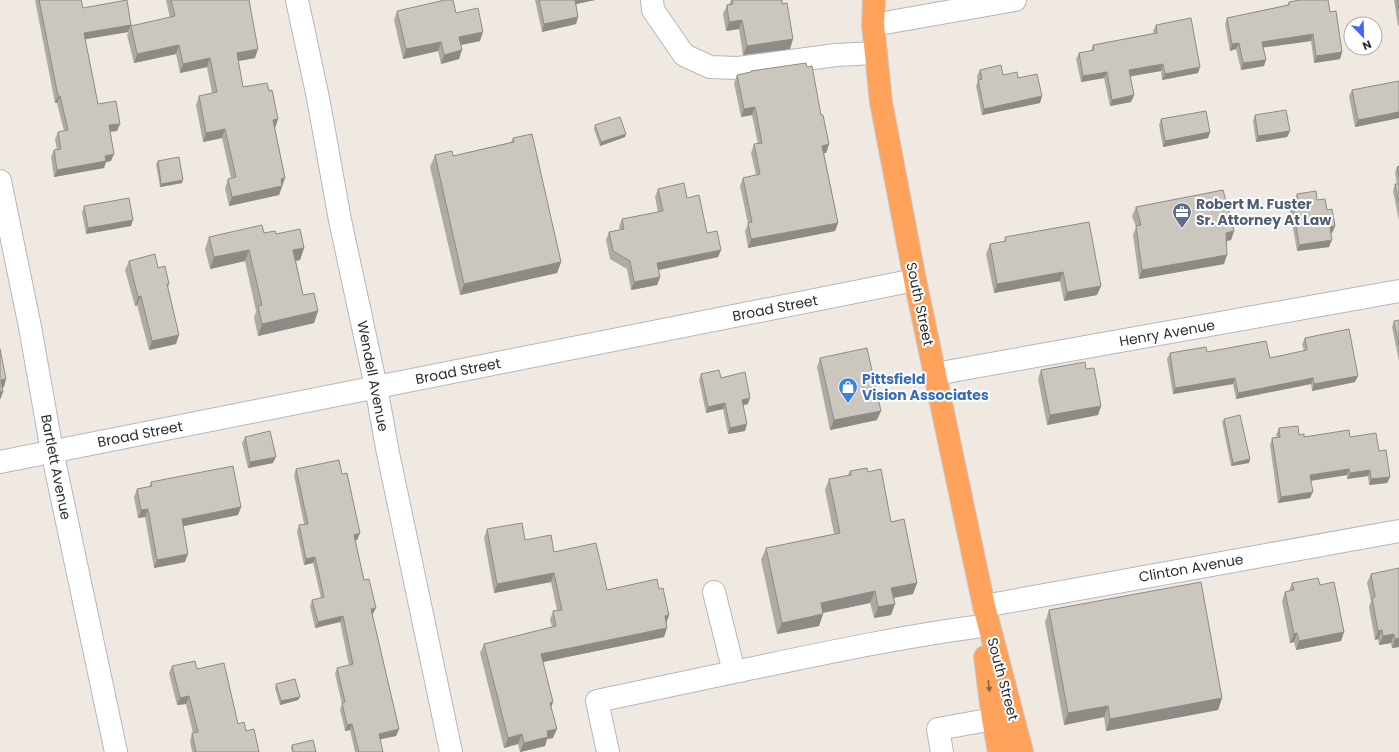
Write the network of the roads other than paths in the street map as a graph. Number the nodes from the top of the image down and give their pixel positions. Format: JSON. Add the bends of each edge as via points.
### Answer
{"nodes":[{"id":1,"x":297,"y":0,"type":"edge"},
{"id":2,"x":652,"y":0,"type":"edge"},
{"id":3,"x":874,"y":0,"type":"edge"},
{"id":4,"x":1015,"y":0,"type":"edge"},
{"id":5,"x":873,"y":25,"type":"junction"},
{"id":6,"x":876,"y":52,"type":"junction"},
{"id":7,"x":0,"y":181,"type":"edge"},
{"id":8,"x":915,"y":280,"type":"junction"},
{"id":9,"x":1399,"y":291,"type":"edge"},
{"id":10,"x":935,"y":374,"type":"junction"},
{"id":11,"x":376,"y":387,"type":"junction"},
{"id":12,"x":52,"y":451,"type":"junction"},
{"id":13,"x":0,"y":462,"type":"edge"},
{"id":14,"x":1399,"y":531,"type":"edge"},
{"id":15,"x":714,"y":592,"type":"dead end"},
{"id":16,"x":983,"y":616,"type":"junction"},
{"id":17,"x":734,"y":672,"type":"junction"},
{"id":18,"x":993,"y":719,"type":"junction"},
{"id":19,"x":116,"y":752,"type":"edge"},
{"id":20,"x":451,"y":752,"type":"edge"},
{"id":21,"x":608,"y":752,"type":"edge"},
{"id":22,"x":941,"y":752,"type":"edge"},
{"id":23,"x":999,"y":752,"type":"edge"},
{"id":24,"x":1022,"y":752,"type":"edge"}],
"edges":[{"from":1,"to":11,"type":"street","name":"Wendell Avenue"},
{"from":2,"to":6,"type":"street","via":[[653,10],[684,55],[710,67],[738,68]]},
{"from":3,"to":5,"type":"highway","name":"South Street"},
{"from":4,"to":5,"type":"street"},
{"from":5,"to":6,"type":"highway","name":"South Street"},
{"from":6,"to":8,"type":"highway","name":"South Street","via":[[881,102]]},
{"from":7,"to":12,"type":"street","name":"Bartlett Avenue"},
{"from":8,"to":10,"type":"highway","name":"South Street"},
{"from":8,"to":11,"type":"street","name":"Broad Street"},
{"from":9,"to":10,"type":"street","name":"Henry Avenue"},
{"from":10,"to":16,"type":"highway","name":"South Street"},
{"from":11,"to":12,"type":"street","name":"Broad Street"},
{"from":11,"to":20,"type":"street","name":"Wendell Avenue"},
{"from":12,"to":13,"type":"street","name":"Broad Street"},
{"from":12,"to":19,"type":"street","name":"Bartlett Avenue"},
{"from":14,"to":16,"type":"street","name":"Clinton Avenue"},
{"from":15,"to":17,"type":"street"},
{"from":16,"to":17,"type":"street","name":"Clinton Avenue","via":[[946,630]]},
{"from":16,"to":18,"type":"highway","name":"South Street","one_way":true},
{"from":16,"to":24,"type":"highway","name":"South Street"},
{"from":17,"to":21,"type":"street","name":"Clinton Avenue","via":[[597,701]]},
{"from":18,"to":22,"type":"street","via":[[938,729]]},
{"from":18,"to":23,"type":"highway","name":"South Street"}]}
